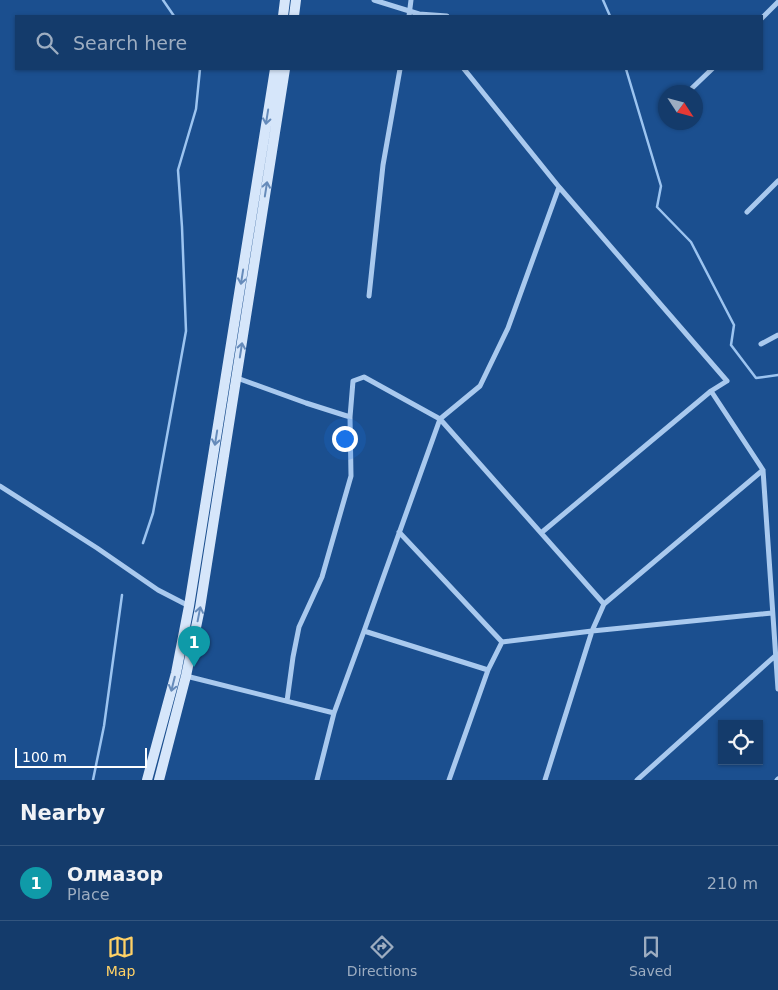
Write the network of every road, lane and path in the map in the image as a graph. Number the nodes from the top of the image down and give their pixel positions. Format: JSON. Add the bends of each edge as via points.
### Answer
{"nodes":[{"id":1,"x":286,"y":0,"type":"edge"},
{"id":2,"x":296,"y":0,"type":"edge"},
{"id":3,"x":374,"y":0,"type":"edge"},
{"id":4,"x":411,"y":0,"type":"edge"},
{"id":5,"x":778,"y":2,"type":"edge"},
{"id":6,"x":409,"y":13,"type":"edge"},
{"id":7,"x":283,"y":15,"type":"edge"},
{"id":8,"x":294,"y":15,"type":"edge"},
{"id":9,"x":420,"y":15,"type":"edge"},
{"id":10,"x":763,"y":17,"type":"edge"},
{"id":11,"x":275,"y":70,"type":"edge"},
{"id":12,"x":285,"y":70,"type":"edge"},
{"id":13,"x":400,"y":70,"type":"edge"},
{"id":14,"x":465,"y":70,"type":"edge"},
{"id":15,"x":711,"y":70,"type":"edge"},
{"id":16,"x":695,"y":85,"type":"edge"},
{"id":17,"x":778,"y":182,"type":"edge"},
{"id":18,"x":559,"y":187,"type":"junction"},
{"id":19,"x":747,"y":212,"type":"dead end"},
{"id":20,"x":369,"y":296,"type":"dead end"},
{"id":21,"x":778,"y":335,"type":"edge"},
{"id":22,"x":761,"y":344,"type":"dead end"},
{"id":23,"x":237,"y":378,"type":"junction"},
{"id":24,"x":711,"y":391,"type":"junction"},
{"id":25,"x":350,"y":417,"type":"junction"},
{"id":26,"x":440,"y":419,"type":"junction"},
{"id":27,"x":763,"y":470,"type":"junction"},
{"id":28,"x":0,"y":486,"type":"edge"},
{"id":29,"x":399,"y":532,"type":"junction"},
{"id":30,"x":541,"y":533,"type":"junction"},
{"id":31,"x":604,"y":604,"type":"junction"},
{"id":32,"x":190,"y":606,"type":"junction"},
{"id":33,"x":772,"y":613,"type":"junction"},
{"id":34,"x":364,"y":631,"type":"junction"},
{"id":35,"x":592,"y":631,"type":"junction"},
{"id":36,"x":502,"y":642,"type":"junction"},
{"id":37,"x":775,"y":656,"type":"junction"},
{"id":38,"x":488,"y":670,"type":"junction"},
{"id":39,"x":186,"y":676,"type":"junction"},
{"id":40,"x":778,"y":689,"type":"edge"},
{"id":41,"x":287,"y":701,"type":"junction"},
{"id":42,"x":334,"y":713,"type":"junction"},
{"id":43,"x":148,"y":780,"type":"edge"},
{"id":44,"x":159,"y":780,"type":"edge"},
{"id":45,"x":317,"y":780,"type":"edge"},
{"id":46,"x":449,"y":780,"type":"edge"},
{"id":47,"x":545,"y":780,"type":"edge"},
{"id":48,"x":636,"y":780,"type":"edge"}],
"edges":[{"from":1,"to":7,"type":"main road"},
{"from":2,"to":8,"type":"main road"},
{"from":3,"to":6,"type":"street"},
{"from":4,"to":6,"type":"street"},
{"from":5,"to":10,"type":"street"},
{"from":6,"to":9,"type":"street"},
{"from":11,"to":32,"type":"main road","one_way":true},
{"from":23,"to":12,"type":"main road","one_way":true},
{"from":13,"to":20,"type":"street","via":[[383,166]]},
{"from":14,"to":18,"type":"street"},
{"from":15,"to":16,"type":"street"},
{"from":17,"to":19,"type":"street"},
{"from":18,"to":24,"type":"street","via":[[727,381]]},
{"from":18,"to":26,"type":"street","via":[[508,328],[480,386]]},
{"from":21,"to":22,"type":"street"},
{"from":23,"to":25,"type":"street"},
{"from":39,"to":23,"type":"main road","one_way":true},
{"from":24,"to":27,"type":"street"},
{"from":24,"to":30,"type":"street"},
{"from":25,"to":26,"type":"street","via":[[353,382],[364,377]]},
{"from":25,"to":41,"type":"street","via":[[351,476],[322,577],[299,626]]},
{"from":26,"to":29,"type":"street"},
{"from":26,"to":30,"type":"street"},
{"from":27,"to":31,"type":"street"},
{"from":27,"to":33,"type":"street"},
{"from":28,"to":32,"type":"street","via":[[158,590]]},
{"from":29,"to":34,"type":"street"},
{"from":29,"to":36,"type":"street"},
{"from":30,"to":31,"type":"street"},
{"from":31,"to":35,"type":"street"},
{"from":32,"to":43,"type":"main road","one_way":true},
{"from":33,"to":35,"type":"street"},
{"from":33,"to":37,"type":"street"},
{"from":34,"to":38,"type":"street"},
{"from":34,"to":42,"type":"street"},
{"from":35,"to":36,"type":"street"},
{"from":35,"to":47,"type":"street"},
{"from":36,"to":38,"type":"street"},
{"from":37,"to":40,"type":"street"},
{"from":37,"to":48,"type":"street"},
{"from":38,"to":46,"type":"street"},
{"from":39,"to":41,"type":"street"},
{"from":39,"to":44,"type":"main road"},
{"from":41,"to":42,"type":"street"},
{"from":42,"to":45,"type":"street"}]}
